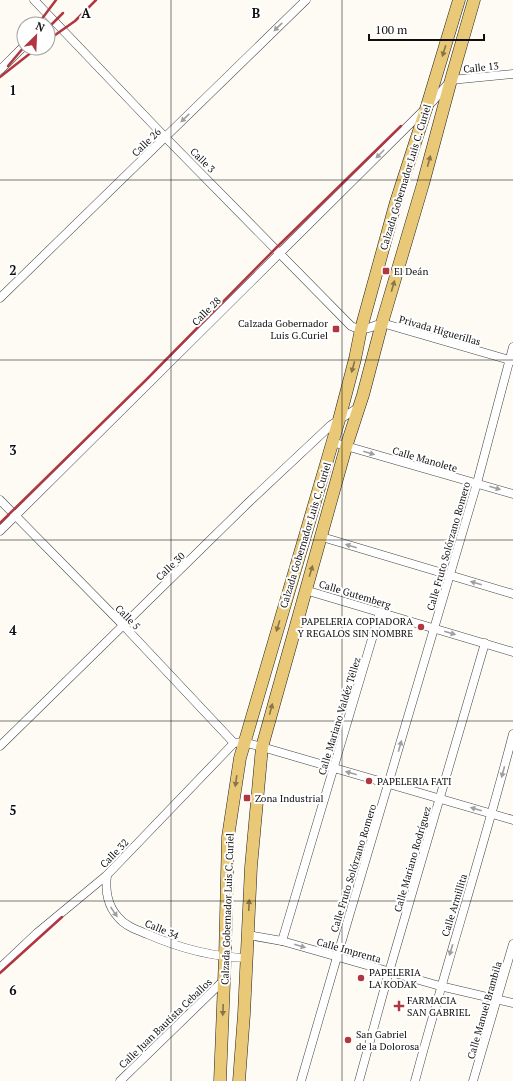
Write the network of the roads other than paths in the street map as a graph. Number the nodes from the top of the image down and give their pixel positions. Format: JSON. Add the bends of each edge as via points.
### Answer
{"nodes":[{"id":1,"x":34,"y":0,"type":"edge"},
{"id":2,"x":306,"y":0,"type":"edge"},
{"id":3,"x":459,"y":0,"type":"edge"},
{"id":4,"x":474,"y":0,"type":"edge"},
{"id":5,"x":45,"y":16,"type":"edge"},
{"id":6,"x":56,"y":28,"type":"edge"},
{"id":7,"x":16,"y":54,"type":"edge"},
{"id":8,"x":0,"y":70,"type":"edge"},
{"id":9,"x":513,"y":74,"type":"edge"},
{"id":10,"x":451,"y":80,"type":"junction"},
{"id":11,"x":427,"y":106,"type":"junction"},
{"id":12,"x":165,"y":137,"type":"junction"},
{"id":13,"x":279,"y":253,"type":"junction"},
{"id":14,"x":0,"y":298,"type":"edge"},
{"id":15,"x":382,"y":323,"type":"junction"},
{"id":16,"x":361,"y":329,"type":"junction"},
{"id":17,"x":513,"y":348,"type":"edge"},
{"id":18,"x":511,"y":361,"type":"edge"},
{"id":19,"x":359,"y":407,"type":"junction"},
{"id":20,"x":339,"y":420,"type":"junction"},
{"id":21,"x":332,"y":442,"type":"junction"},
{"id":22,"x":346,"y":447,"type":"junction"},
{"id":23,"x":477,"y":483,"type":"junction"},
{"id":24,"x":513,"y":494,"type":"edge"},
{"id":25,"x":0,"y":500,"type":"edge"},
{"id":26,"x":15,"y":516,"type":"junction"},
{"id":27,"x":0,"y":531,"type":"edge"},
{"id":28,"x":322,"y":537,"type":"junction"},
{"id":29,"x":450,"y":576,"type":"junction"},
{"id":30,"x":305,"y":590,"type":"junction"},
{"id":31,"x":513,"y":594,"type":"edge"},
{"id":32,"x":380,"y":612,"type":"junction"},
{"id":33,"x":123,"y":625,"type":"junction"},
{"id":34,"x":434,"y":629,"type":"junction"},
{"id":35,"x":485,"y":643,"type":"junction"},
{"id":36,"x":513,"y":652,"type":"edge"},
{"id":37,"x":513,"y":734,"type":"edge"},
{"id":38,"x":238,"y":742,"type":"junction"},
{"id":39,"x":0,"y":746,"type":"edge"},
{"id":40,"x":262,"y":747,"type":"junction"},
{"id":41,"x":334,"y":768,"type":"junction"},
{"id":42,"x":389,"y":784,"type":"junction"},
{"id":43,"x":440,"y":798,"type":"junction"},
{"id":44,"x":492,"y":814,"type":"junction"},
{"id":45,"x":513,"y":820,"type":"edge"},
{"id":46,"x":107,"y":875,"type":"junction"},
{"id":47,"x":248,"y":935,"type":"junction"},
{"id":48,"x":282,"y":941,"type":"junction"},
{"id":49,"x":513,"y":944,"type":"edge"},
{"id":50,"x":225,"y":957,"type":"junction"},
{"id":51,"x":337,"y":957,"type":"junction"},
{"id":52,"x":247,"y":958,"type":"junction"},
{"id":53,"x":0,"y":968,"type":"edge"},
{"id":54,"x":389,"y":972,"type":"junction"},
{"id":55,"x":225,"y":979,"type":"junction"},
{"id":56,"x":440,"y":986,"type":"junction"},
{"id":57,"x":497,"y":999,"type":"junction"},
{"id":58,"x":513,"y":1003,"type":"edge"},
{"id":59,"x":120,"y":1081,"type":"edge"},
{"id":60,"x":220,"y":1081,"type":"edge"},
{"id":61,"x":239,"y":1081,"type":"edge"},
{"id":62,"x":301,"y":1081,"type":"edge"},
{"id":63,"x":359,"y":1081,"type":"edge"},
{"id":64,"x":415,"y":1081,"type":"edge"},
{"id":65,"x":474,"y":1081,"type":"edge"}],
"edges":[{"from":1,"to":5,"type":"street","name":"Calle 3"},
{"from":2,"to":12,"type":"street","name":"Calle 26","one_way":true},
{"from":3,"to":11,"type":"main road","name":"Calzada Gobernador Luis C. Curiel","one_way":true},
{"from":4,"to":10,"type":"main road","name":"Calzada Gobernador Luis C. Curiel"},
{"from":6,"to":12,"type":"street","name":"Calle 3"},
{"from":7,"to":8,"type":"street"},
{"from":9,"to":10,"type":"street","name":"Calle 13"},
{"from":10,"to":11,"type":"street","name":"Calle 28"},
{"from":15,"to":10,"type":"main road","name":"Calzada Gobernador Luis C. Curiel","one_way":true},
{"from":11,"to":13,"type":"street","name":"Calle 28","one_way":true},
{"from":11,"to":16,"type":"main road","name":"Calzada Gobernador Luis C. Curiel","via":[[396,202]]},
{"from":12,"to":13,"type":"street","name":"Calle 3"},
{"from":12,"to":14,"type":"street","name":"Calle 26"},
{"from":13,"to":16,"type":"street","name":"Calle 3","via":[[351,326]]},
{"from":13,"to":26,"type":"street","name":"Calle 28"},
{"from":15,"to":16,"type":"street"},
{"from":15,"to":18,"type":"street","name":"Privada Higuerillas"},
{"from":15,"to":19,"type":"main road","name":"Calzada Gobernador Luis C. Curiel"},
{"from":16,"to":20,"type":"main road","name":"Calzada Gobernador Luis C. Curiel","one_way":true},
{"from":17,"to":18,"type":"street","name":"Calle Fruto Solórzano Romero"},
{"from":18,"to":23,"type":"street","name":"Calle Fruto Solórzano Romero"},
{"from":19,"to":20,"type":"street","name":"Calle 30"},
{"from":19,"to":22,"type":"main road","name":"Calzada Gobernador Luis C. Curiel"},
{"from":20,"to":21,"type":"main road","name":"Calzada Gobernador Luis C. Curiel"},
{"from":20,"to":33,"type":"street","name":"Calle 30","via":[[249,502]]},
{"from":21,"to":22,"type":"street","name":"Calle Manolete"},
{"from":21,"to":38,"type":"main road","name":"Calzada Gobernador Luis C. Curiel","one_way":true},
{"from":22,"to":23,"type":"street","name":"Calle Manolete","one_way":true},
{"from":22,"to":28,"type":"main road","name":"Calzada Gobernador Luis C. Curiel"},
{"from":23,"to":24,"type":"street","name":"Calle Manolete","one_way":true},
{"from":23,"to":29,"type":"street","name":"Calle Fruto Solórzano Romero"},
{"from":25,"to":26,"type":"street","name":"Calle 5"},
{"from":26,"to":27,"type":"street","name":"Calle 28"},
{"from":26,"to":33,"type":"street","name":"Calle 5"},
{"from":29,"to":28,"type":"street","one_way":true},
{"from":30,"to":28,"type":"main road","name":"Calzada Gobernador Luis C. Curiel","one_way":true},
{"from":31,"to":29,"type":"street","one_way":true},
{"from":29,"to":34,"type":"street","name":"Calle Fruto Solórzano Romero"},
{"from":30,"to":32,"type":"street","name":"Calle Gutemberg"},
{"from":40,"to":30,"type":"main road","name":"Calzada Gobernador Luis C. Curiel","one_way":true},
{"from":32,"to":34,"type":"street","name":"Calle Gutemberg"},
{"from":32,"to":41,"type":"street","name":"Calle Mariano Valdéz Téllez"},
{"from":33,"to":38,"type":"street","name":"Calle 5"},
{"from":33,"to":39,"type":"street","name":"Calle 30"},
{"from":34,"to":35,"type":"street","name":"Calle Gutemberg","one_way":true},
{"from":42,"to":34,"type":"street","name":"Calle Fruto Solórzano Romero","one_way":true},
{"from":35,"to":36,"type":"street","name":"Calle Gutemberg"},
{"from":35,"to":43,"type":"street","name":"Calle Mariano Rodríguez"},
{"from":37,"to":44,"type":"street","name":"Calle Armillita","one_way":true},
{"from":38,"to":40,"type":"street"},
{"from":38,"to":46,"type":"street","name":"Calle 32"},
{"from":38,"to":50,"type":"main road","name":"Calzada Gobernador Luis C. Curiel","one_way":true,"via":[[240,758],[228,837]]},
{"from":40,"to":41,"type":"street"},
{"from":47,"to":40,"type":"main road","name":"Calzada Gobernador Luis C. Curiel","one_way":true,"via":[[251,867]]},
{"from":42,"to":41,"type":"street","one_way":true},
{"from":41,"to":48,"type":"street","name":"Calle Mariano Valdéz Téllez"},
{"from":42,"to":43,"type":"street"},
{"from":42,"to":51,"type":"street","name":"Calle Fruto Solórzano Romero"},
{"from":44,"to":43,"type":"street","one_way":true},
{"from":43,"to":54,"type":"street","name":"Calle Mariano Rodríguez"},
{"from":44,"to":45,"type":"street"},
{"from":44,"to":56,"type":"street","name":"Calle Armillita","one_way":true},
{"from":46,"to":50,"type":"street","name":"Calle 34","one_way":true,"via":[[108,902],[119,919],[167,943],[187,950]]},
{"from":46,"to":53,"type":"street","name":"Calle 32","via":[[37,933]]},
{"from":47,"to":48,"type":"street","name":"Calle Imprenta"},
{"from":47,"to":52,"type":"main road","name":"Calzada Gobernador Luis C. Curiel"},
{"from":48,"to":51,"type":"street","name":"Calle Imprenta","one_way":true},
{"from":49,"to":57,"type":"street","name":"Calle Manuel Brambila"},
{"from":50,"to":52,"type":"street","name":"Calle 34"},
{"from":50,"to":55,"type":"main road","name":"Calzada Gobernador Luis C. Curiel"},
{"from":51,"to":54,"type":"street","name":"Calle Imprenta"},
{"from":51,"to":62,"type":"street","name":"Calle Fruto Solórzano Romero"},
{"from":52,"to":61,"type":"main road","name":"Calzada Gobernador Luis C. Curiel"},
{"from":54,"to":56,"type":"street","name":"Calle Imprenta"},
{"from":54,"to":63,"type":"street","name":"Calle Mariano Rodríguez"},
{"from":55,"to":59,"type":"street","name":"Calle Juan Bautista Ceballos"},
{"from":55,"to":60,"type":"main road","name":"Calzada Gobernador Luis C. Curiel","one_way":true},
{"from":56,"to":57,"type":"street","name":"Calle Imprenta"},
{"from":56,"to":64,"type":"street","name":"Calle Armillita"},
{"from":57,"to":58,"type":"street","name":"Calle Imprenta"},
{"from":57,"to":65,"type":"street","name":"Calle Manuel Brambila"}]}
